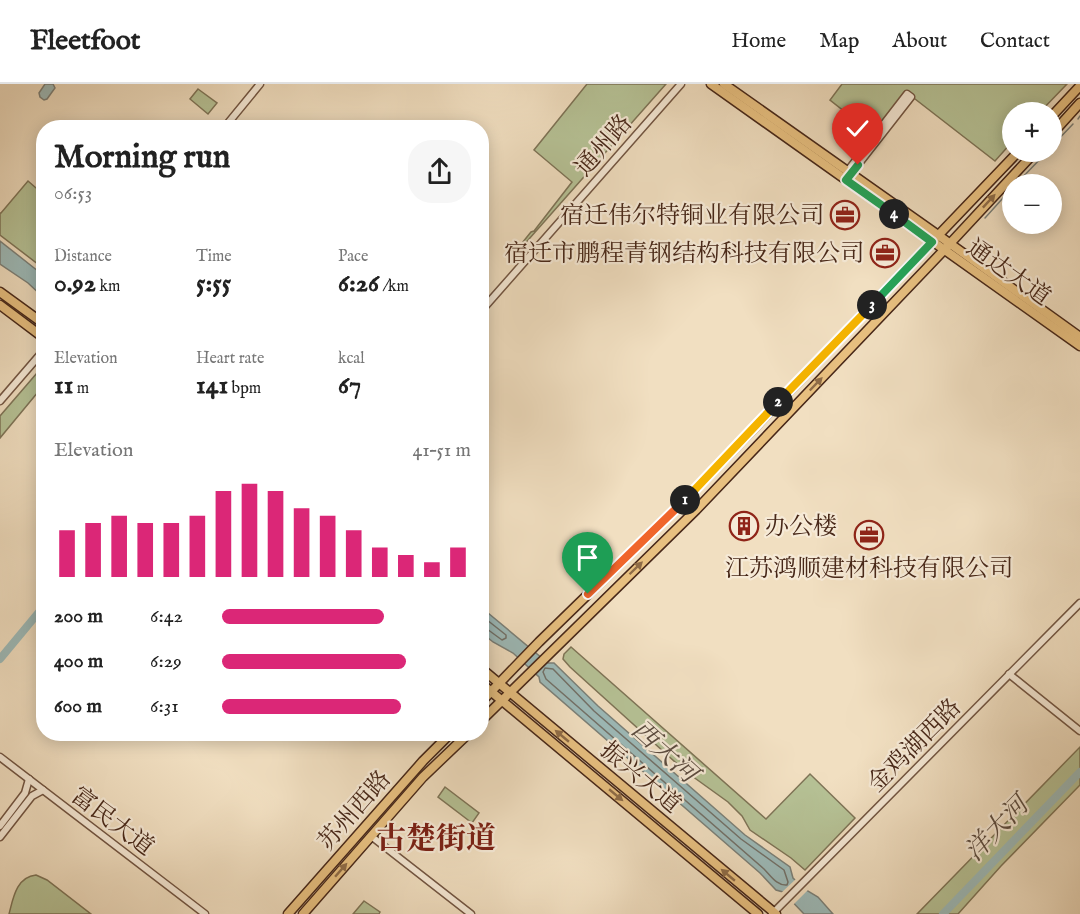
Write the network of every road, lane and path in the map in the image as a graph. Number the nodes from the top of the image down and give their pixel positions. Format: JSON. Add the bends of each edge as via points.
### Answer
{"nodes":[{"id":1,"x":260,"y":84,"type":"edge"},
{"id":2,"x":681,"y":84,"type":"edge"},
{"id":3,"x":711,"y":84,"type":"edge"},
{"id":4,"x":724,"y":84,"type":"edge"},
{"id":5,"x":1080,"y":86,"type":"edge"},
{"id":6,"x":1080,"y":103,"type":"edge"},
{"id":7,"x":1062,"y":105,"type":"edge"},
{"id":8,"x":231,"y":120,"type":"edge"},
{"id":9,"x":1062,"y":123,"type":"edge"},
{"id":10,"x":886,"y":126,"type":"junction"},
{"id":11,"x":1008,"y":162,"type":"edge"},
{"id":12,"x":1026,"y":162,"type":"edge"},
{"id":13,"x":847,"y":176,"type":"junction"},
{"id":14,"x":935,"y":238,"type":"junction"},
{"id":15,"x":946,"y":247,"type":"junction"},
{"id":16,"x":0,"y":292,"type":"edge"},
{"id":17,"x":489,"y":302,"type":"edge"},
{"id":18,"x":0,"y":305,"type":"edge"},
{"id":19,"x":36,"y":318,"type":"edge"},
{"id":20,"x":36,"y":332,"type":"edge"},
{"id":21,"x":1080,"y":338,"type":"edge"},
{"id":22,"x":1080,"y":346,"type":"edge"},
{"id":23,"x":36,"y":359,"type":"edge"},
{"id":24,"x":0,"y":401,"type":"edge"},
{"id":25,"x":1080,"y":603,"type":"edge"},
{"id":26,"x":512,"y":668,"type":"junction"},
{"id":27,"x":489,"y":671,"type":"edge"},
{"id":28,"x":1009,"y":674,"type":"junction"},
{"id":29,"x":489,"y":676,"type":"edge"},
{"id":30,"x":522,"y":680,"type":"junction"},
{"id":31,"x":498,"y":683,"type":"junction"},
{"id":32,"x":489,"y":688,"type":"edge"},
{"id":33,"x":489,"y":692,"type":"edge"},
{"id":34,"x":510,"y":693,"type":"junction"},
{"id":35,"x":502,"y":700,"type":"junction"},
{"id":36,"x":489,"y":708,"type":"edge"},
{"id":37,"x":535,"y":713,"type":"junction"},
{"id":38,"x":489,"y":716,"type":"edge"},
{"id":39,"x":524,"y":718,"type":"junction"},
{"id":40,"x":1080,"y":731,"type":"edge"},
{"id":41,"x":443,"y":741,"type":"edge"},
{"id":42,"x":461,"y":741,"type":"edge"},
{"id":43,"x":0,"y":757,"type":"edge"},
{"id":44,"x":29,"y":779,"type":"junction"},
{"id":45,"x":43,"y":790,"type":"junction"},
{"id":46,"x":0,"y":826,"type":"edge"},
{"id":47,"x":371,"y":836,"type":"junction"},
{"id":48,"x":0,"y":837,"type":"edge"},
{"id":49,"x":773,"y":913,"type":"edge"},
{"id":50,"x":205,"y":914,"type":"edge"},
{"id":51,"x":288,"y":914,"type":"edge"},
{"id":52,"x":303,"y":914,"type":"edge"},
{"id":53,"x":471,"y":914,"type":"edge"},
{"id":54,"x":758,"y":914,"type":"edge"}],
"edges":[{"from":1,"to":8,"type":"street"},
{"from":2,"to":17,"type":"street","name":"通州路"},
{"from":3,"to":13,"type":"main road","name":"通达大道"},
{"from":4,"to":13,"type":"main road","name":"通达大道"},
{"from":5,"to":7,"type":"main road"},
{"from":6,"to":9,"type":"main road"},
{"from":10,"to":10,"type":"street","via":[[911,97],[907,94]]},
{"from":10,"to":13,"type":"street"},
{"from":11,"to":14,"type":"main road"},
{"from":15,"to":12,"type":"main road","one_way":true},
{"from":13,"to":14,"type":"main road","name":"通达大道"},
{"from":14,"to":15,"type":"main road","name":"通达大道"},
{"from":14,"to":26,"type":"main road","via":[[686,500]]},
{"from":15,"to":21,"type":"main road","name":"通达大道"},
{"from":15,"to":22,"type":"main road","name":"通达大道"},
{"from":30,"to":15,"type":"main road","one_way":true,"via":[[696,510]]},
{"from":16,"to":19,"type":"main road"},
{"from":18,"to":20,"type":"main road"},
{"from":23,"to":24,"type":"street"},
{"from":25,"to":28,"type":"street","name":"金鸡湖西路"},
{"from":26,"to":27,"type":"main road"},
{"from":26,"to":31,"type":"main road"},
{"from":28,"to":40,"type":"street"},
{"from":28,"to":49,"type":"street","name":"金鸡湖西路"},
{"from":29,"to":31,"type":"main road","name":"振兴大道"},
{"from":30,"to":34,"type":"main road"},
{"from":30,"to":37,"type":"main road","via":[[524,700]]},
{"from":31,"to":32,"type":"main road"},
{"from":31,"to":34,"type":"main road","name":"振兴大道"},
{"from":33,"to":35,"type":"main road","name":"振兴大道"},
{"from":34,"to":35,"type":"main road"},
{"from":34,"to":37,"type":"main road","name":"振兴大道"},
{"from":35,"to":36,"type":"main road"},
{"from":35,"to":39,"type":"main road","name":"振兴大道"},
{"from":49,"to":37,"type":"main road","name":"振兴大道","one_way":true},
{"from":38,"to":39,"type":"main road","via":[[503,710]]},
{"from":39,"to":54,"type":"main road","name":"振兴大道","one_way":true},
{"from":41,"to":51,"type":"main road","name":"苏州西路"},
{"from":42,"to":47,"type":"main road","name":"苏州西路"},
{"from":43,"to":44,"type":"street","name":"富民大道"},
{"from":44,"to":45,"type":"street","name":"富民大道"},
{"from":44,"to":46,"type":"street","via":[[25,793]]},
{"from":45,"to":48,"type":"street","via":[[32,796]]},
{"from":45,"to":50,"type":"street","name":"富民大道"},
{"from":52,"to":47,"type":"main road","name":"苏州西路","one_way":true},
{"from":47,"to":53,"type":"street"}]}
